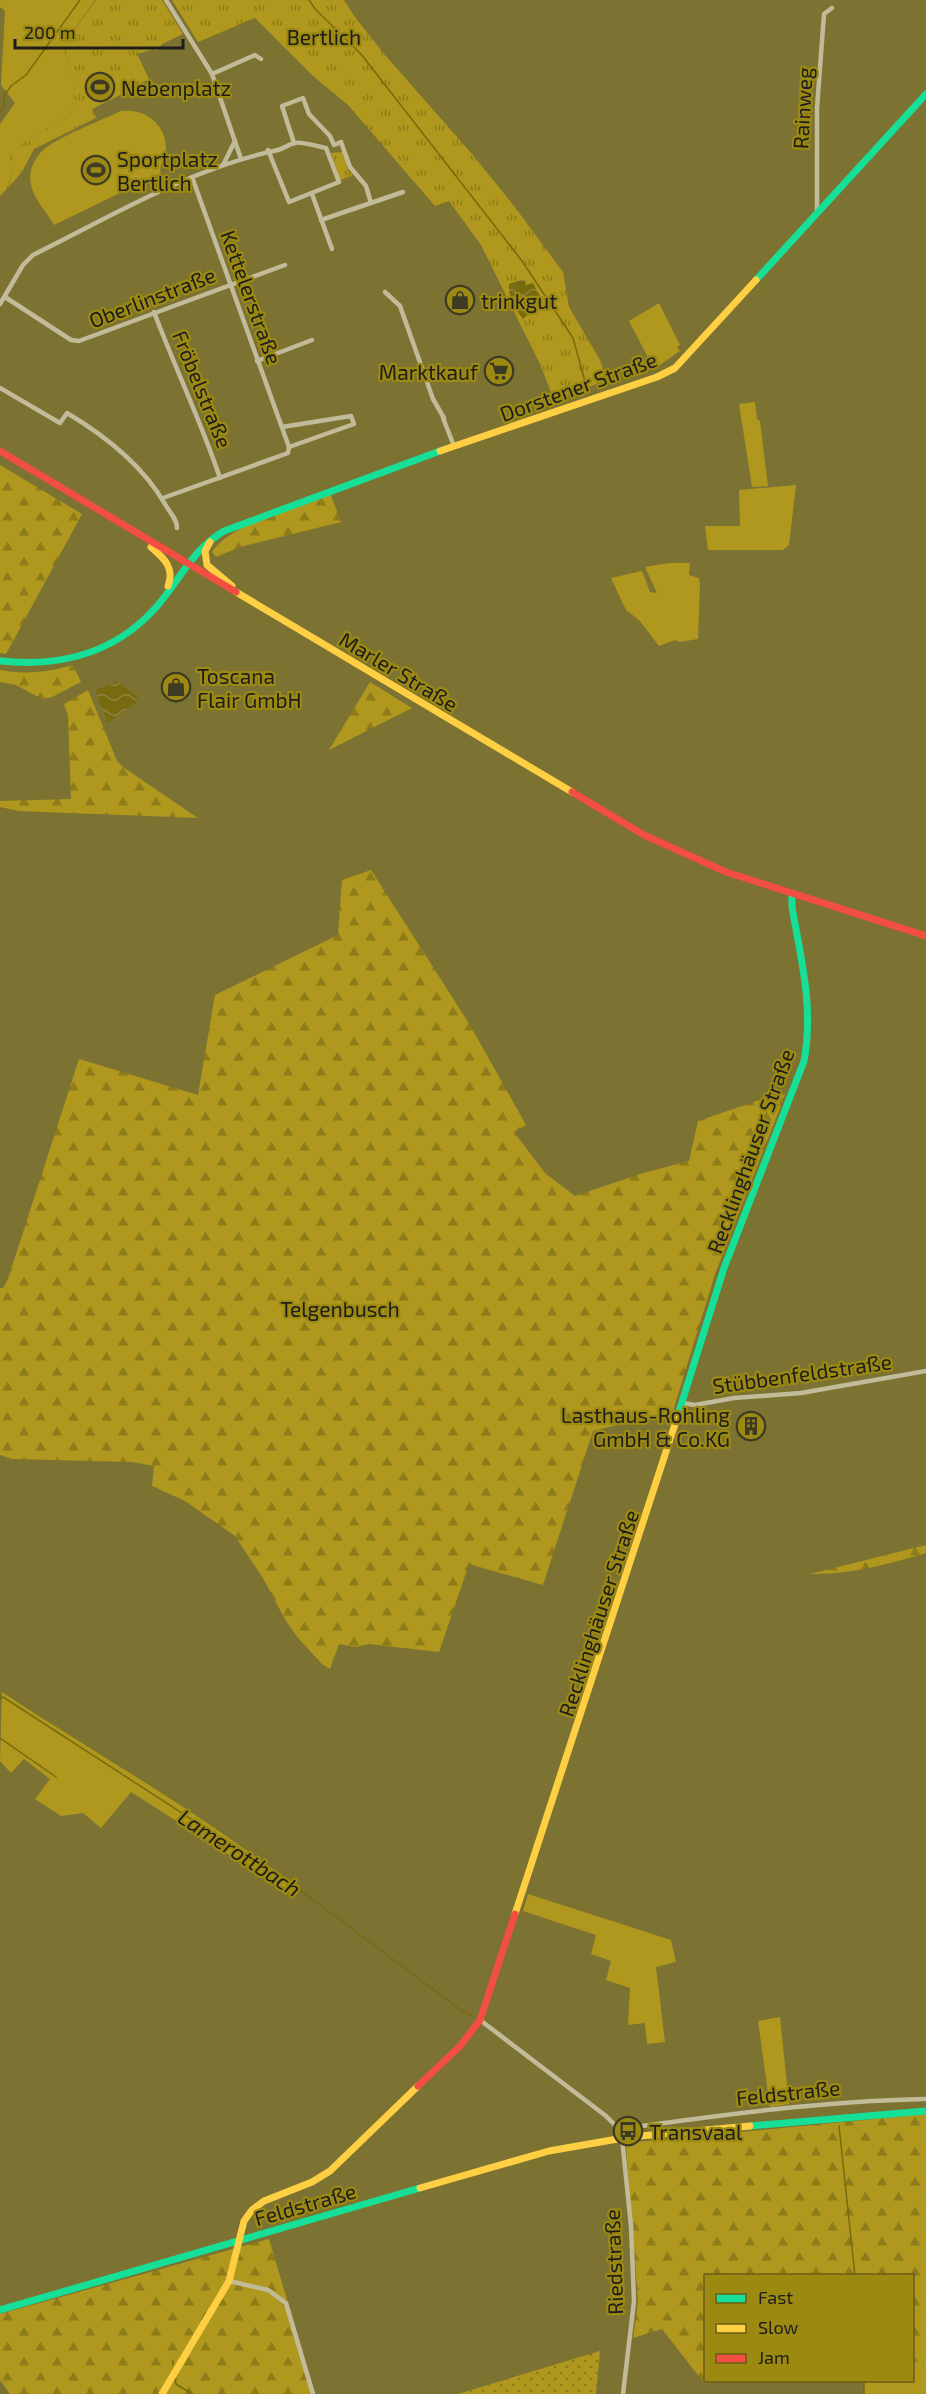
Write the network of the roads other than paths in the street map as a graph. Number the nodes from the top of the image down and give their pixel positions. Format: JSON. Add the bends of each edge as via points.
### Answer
{"nodes":[{"id":1,"x":166,"y":0,"type":"edge"},
{"id":2,"x":832,"y":8,"type":"dead end"},
{"id":3,"x":261,"y":58,"type":"dead end"},
{"id":4,"x":212,"y":74,"type":"junction"},
{"id":5,"x":926,"y":94,"type":"edge"},
{"id":6,"x":235,"y":141,"type":"junction"},
{"id":7,"x":294,"y":143,"type":"junction"},
{"id":8,"x":334,"y":145,"type":"junction"},
{"id":9,"x":326,"y":148,"type":"junction"},
{"id":10,"x":268,"y":150,"type":"junction"},
{"id":11,"x":241,"y":159,"type":"junction"},
{"id":12,"x":222,"y":166,"type":"junction"},
{"id":13,"x":192,"y":177,"type":"junction"},
{"id":14,"x":403,"y":192,"type":"dead end"},
{"id":15,"x":312,"y":194,"type":"junction"},
{"id":16,"x":371,"y":203,"type":"junction"},
{"id":17,"x":816,"y":214,"type":"junction"},
{"id":18,"x":321,"y":220,"type":"junction"},
{"id":19,"x":332,"y":249,"type":"dead end"},
{"id":20,"x":285,"y":265,"type":"dead end"},
{"id":21,"x":230,"y":284,"type":"junction"},
{"id":22,"x":385,"y":292,"type":"dead end"},
{"id":23,"x":4,"y":297,"type":"junction"},
{"id":24,"x":0,"y":304,"type":"edge"},
{"id":25,"x":154,"y":312,"type":"junction"},
{"id":26,"x":312,"y":340,"type":"dead end"},
{"id":27,"x":257,"y":361,"type":"junction"},
{"id":28,"x":0,"y":388,"type":"edge"},
{"id":29,"x":282,"y":427,"type":"junction"},
{"id":30,"x":454,"y":446,"type":"junction"},
{"id":31,"x":288,"y":450,"type":"junction"},
{"id":32,"x":0,"y":451,"type":"edge"},
{"id":33,"x":220,"y":478,"type":"junction"},
{"id":34,"x":163,"y":498,"type":"junction"},
{"id":35,"x":177,"y":528,"type":"dead end"},
{"id":36,"x":132,"y":532,"type":"junction"},
{"id":37,"x":221,"y":532,"type":"junction"},
{"id":38,"x":188,"y":564,"type":"junction"},
{"id":39,"x":240,"y":595,"type":"junction"},
{"id":40,"x":155,"y":609,"type":"junction"},
{"id":41,"x":0,"y":662,"type":"edge"},
{"id":42,"x":792,"y":894,"type":"junction"},
{"id":43,"x":926,"y":936,"type":"edge"},
{"id":44,"x":926,"y":1371,"type":"edge"},
{"id":45,"x":682,"y":1403,"type":"junction"},
{"id":46,"x":480,"y":2020,"type":"junction"},
{"id":47,"x":926,"y":2099,"type":"edge"},
{"id":48,"x":926,"y":2111,"type":"edge"},
{"id":49,"x":619,"y":2129,"type":"junction"},
{"id":50,"x":622,"y":2138,"type":"junction"},
{"id":51,"x":240,"y":2240,"type":"junction"},
{"id":52,"x":229,"y":2281,"type":"junction"},
{"id":53,"x":0,"y":2310,"type":"edge"},
{"id":54,"x":162,"y":2394,"type":"edge"},
{"id":55,"x":313,"y":2394,"type":"edge"},
{"id":56,"x":623,"y":2394,"type":"edge"}],
"edges":[{"from":1,"to":4,"type":"street"},
{"from":2,"to":17,"type":"street","name":"Rainweg","via":[[824,14]]},
{"from":3,"to":4,"type":"street","via":[[255,55]]},
{"from":4,"to":6,"type":"street"},
{"from":5,"to":17,"type":"street","name":"Dorstener Straße"},
{"from":6,"to":11,"type":"street"},
{"from":6,"to":12,"type":"street"},
{"from":7,"to":8,"type":"street","via":[[282,106],[303,98],[309,114]]},
{"from":7,"to":9,"type":"street"},
{"from":7,"to":10,"type":"street"},
{"from":8,"to":9,"type":"street"},
{"from":8,"to":16,"type":"street","via":[[341,142],[350,167],[366,186]]},
{"from":9,"to":15,"type":"street","via":[[339,182]]},
{"from":10,"to":11,"type":"street"},
{"from":10,"to":15,"type":"street","via":[[289,201]]},
{"from":11,"to":12,"type":"street"},
{"from":12,"to":13,"type":"street"},
{"from":13,"to":21,"type":"street","name":"Kettelerstraße"},
{"from":13,"to":23,"type":"street","via":[[33,255]]},
{"from":14,"to":16,"type":"street"},
{"from":15,"to":18,"type":"street"},
{"from":16,"to":18,"type":"street"},
{"from":17,"to":30,"type":"street","name":"Dorstener Straße","via":[[699,344],[668,372]]},
{"from":18,"to":19,"type":"street"},
{"from":20,"to":21,"type":"street","name":"Oberlinstraße"},
{"from":21,"to":25,"type":"street","name":"Oberlinstraße"},
{"from":21,"to":27,"type":"street","name":"Kettelerstraße"},
{"from":22,"to":30,"type":"street","via":[[400,306]]},
{"from":23,"to":24,"type":"street"},
{"from":23,"to":25,"type":"street","name":"Oberlinstraße","via":[[79,341]]},
{"from":25,"to":33,"type":"street","name":"Fröbelstraße"},
{"from":26,"to":27,"type":"street"},
{"from":27,"to":29,"type":"street","name":"Kettelerstraße"},
{"from":28,"to":34,"type":"street","via":[[60,423],[67,413],[82,422],[119,450]]},
{"from":29,"to":31,"type":"street","name":"Kettelerstraße"},
{"from":29,"to":31,"type":"street","via":[[351,416],[354,424]]},
{"from":30,"to":37,"type":"street","name":"Dorstener Straße"},
{"from":31,"to":33,"type":"street"},
{"from":32,"to":36,"type":"street","name":"Marler Straße"},
{"from":33,"to":34,"type":"street"},
{"from":34,"to":35,"type":"street"},
{"from":36,"to":38,"type":"street","name":"Marler Straße"},
{"from":36,"to":40,"type":"street","via":[[171,567],[172,579]]},
{"from":37,"to":38,"type":"street","name":"Dorstener Straße","via":[[203,544]]},
{"from":37,"to":39,"type":"street","via":[[209,542],[206,562]]},
{"from":38,"to":39,"type":"street","name":"Marler Straße"},
{"from":38,"to":40,"type":"street","name":"Dorstener Straße"},
{"from":39,"to":42,"type":"street","name":"Marler Straße","via":[[644,835],[707,865]]},
{"from":40,"to":41,"type":"street","via":[[124,636],[94,652],[36,664]]},
{"from":42,"to":43,"type":"street","name":"Marler Straße"},
{"from":42,"to":45,"type":"street","name":"Recklinghäuser Straße","via":[[809,1008],[807,1052],[724,1268]]},
{"from":44,"to":45,"type":"street","name":"Stübbenfeldstraße","via":[[801,1393],[695,1405]]},
{"from":45,"to":46,"type":"street","name":"Recklinghäuser Straße"},
{"from":46,"to":49,"type":"street"},
{"from":46,"to":51,"type":"street","name":"Recklinghäuser Straße","via":[[460,2046],[330,2171],[252,2210],[244,2221]]},
{"from":47,"to":49,"type":"street","name":"Feldstraße","via":[[789,2107]]},
{"from":48,"to":50,"type":"street","name":"Feldstraße"},
{"from":49,"to":50,"type":"street","name":"Riedstraße"},
{"from":50,"to":51,"type":"street","name":"Feldstraße","via":[[549,2151]]},
{"from":50,"to":56,"type":"street","name":"Riedstraße","via":[[634,2301]]},
{"from":51,"to":52,"type":"street","name":"Recklinghäuser Straße"},
{"from":51,"to":53,"type":"street","name":"Feldstraße"},
{"from":52,"to":54,"type":"street","name":"Recklinghäuser Straße"},
{"from":52,"to":55,"type":"street","via":[[268,2290],[286,2303]]}]}
